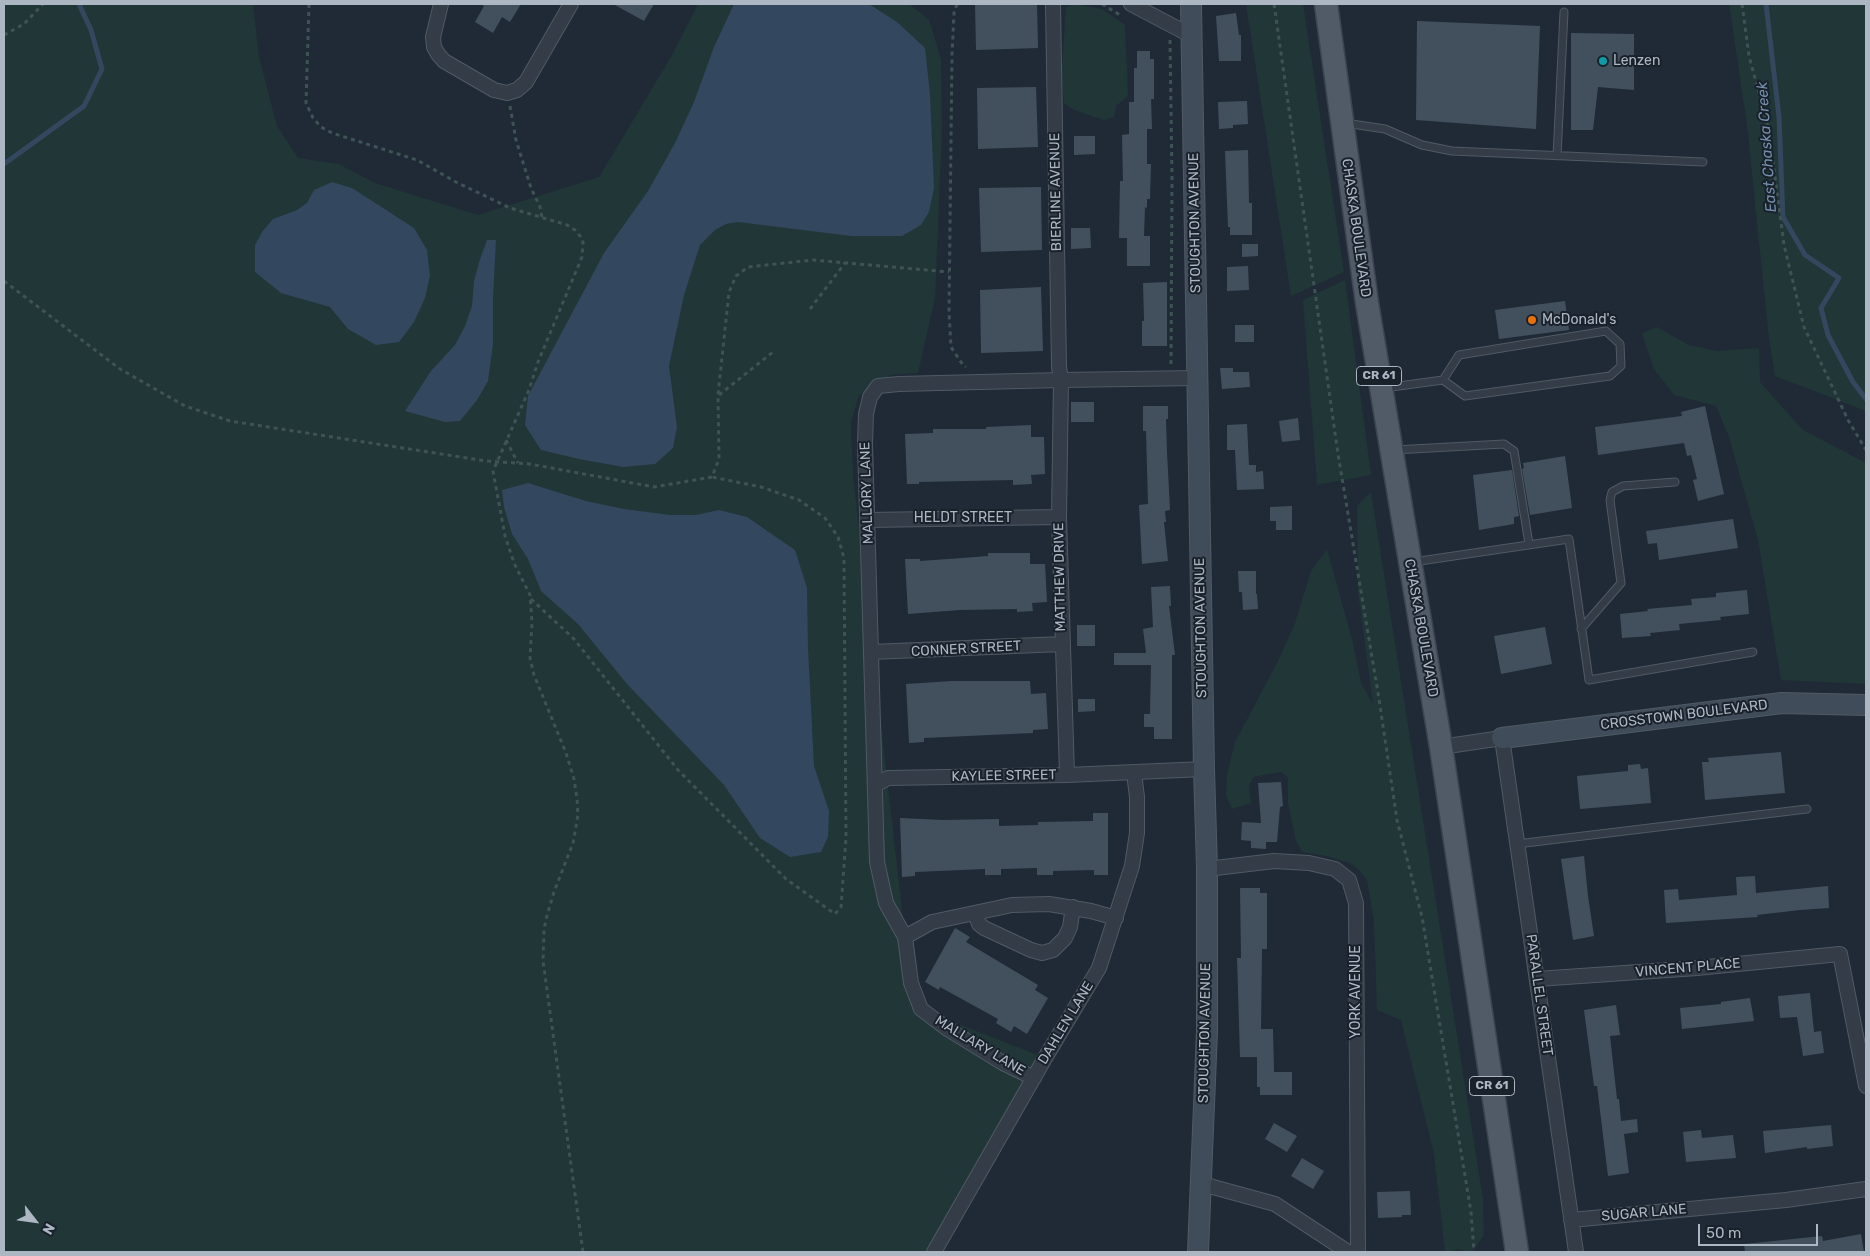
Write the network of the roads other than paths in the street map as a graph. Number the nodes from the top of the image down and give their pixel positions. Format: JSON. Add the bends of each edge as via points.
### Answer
{"nodes":[{"id":1,"x":441,"y":4,"type":"edge"},
{"id":2,"x":572,"y":4,"type":"edge"},
{"id":3,"x":1053,"y":4,"type":"edge"},
{"id":4,"x":1131,"y":4,"type":"edge"},
{"id":5,"x":1191,"y":4,"type":"edge"},
{"id":6,"x":1326,"y":4,"type":"edge"},
{"id":7,"x":1564,"y":12,"type":"dead end"},
{"id":8,"x":1192,"y":36,"type":"junction"},
{"id":9,"x":1342,"y":122,"type":"junction"},
{"id":10,"x":1557,"y":156,"type":"junction"},
{"id":11,"x":1702,"y":162,"type":"dead end"},
{"id":12,"x":1198,"y":378,"type":"junction"},
{"id":13,"x":1060,"y":380,"type":"junction"},
{"id":14,"x":1443,"y":380,"type":"junction"},
{"id":15,"x":1381,"y":388,"type":"junction"},
{"id":16,"x":1391,"y":450,"type":"junction"},
{"id":17,"x":1675,"y":482,"type":"dead end"},
{"id":18,"x":1058,"y":517,"type":"junction"},
{"id":19,"x":868,"y":520,"type":"junction"},
{"id":20,"x":1529,"y":544,"type":"junction"},
{"id":21,"x":1410,"y":562,"type":"junction"},
{"id":22,"x":1581,"y":629,"type":"junction"},
{"id":23,"x":1062,"y":644,"type":"junction"},
{"id":24,"x":871,"y":652,"type":"junction"},
{"id":25,"x":1753,"y":652,"type":"dead end"},
{"id":26,"x":1866,"y":705,"type":"edge"},
{"id":27,"x":1502,"y":738,"type":"junction"},
{"id":28,"x":1441,"y":747,"type":"junction"},
{"id":29,"x":1204,"y":769,"type":"junction"},
{"id":30,"x":1134,"y":773,"type":"junction"},
{"id":31,"x":1067,"y":775,"type":"junction"},
{"id":32,"x":875,"y":785,"type":"junction"},
{"id":33,"x":1806,"y":809,"type":"dead end"},
{"id":34,"x":1517,"y":844,"type":"junction"},
{"id":35,"x":1207,"y":869,"type":"junction"},
{"id":36,"x":1073,"y":907,"type":"junction"},
{"id":37,"x":975,"y":914,"type":"junction"},
{"id":38,"x":1116,"y":918,"type":"junction"},
{"id":39,"x":905,"y":937,"type":"junction"},
{"id":40,"x":1537,"y":979,"type":"junction"},
{"id":41,"x":1034,"y":1078,"type":"junction"},
{"id":42,"x":1866,"y":1086,"type":"edge"},
{"id":43,"x":1202,"y":1184,"type":"junction"},
{"id":44,"x":1866,"y":1189,"type":"edge"},
{"id":45,"x":1571,"y":1220,"type":"junction"},
{"id":46,"x":934,"y":1252,"type":"edge"},
{"id":47,"x":1198,"y":1252,"type":"edge"},
{"id":48,"x":1348,"y":1252,"type":"edge"},
{"id":49,"x":1358,"y":1252,"type":"edge"},
{"id":50,"x":1516,"y":1252,"type":"edge"},
{"id":51,"x":1576,"y":1252,"type":"edge"}],
"edges":[{"from":1,"to":2,"type":"street","via":[[434,37],[438,54],[444,61],[494,90],[507,93],[518,90],[526,82]]},
{"from":3,"to":13,"type":"street","name":"BIERLINE AVENUE"},
{"from":4,"to":8,"type":"street"},
{"from":5,"to":8,"type":"street","name":"STOUGHTON AVENUE"},
{"from":6,"to":9,"type":"main road","name":"CHASKA BOULEVARD","number":"CR 61"},
{"from":7,"to":10,"type":"lane"},
{"from":8,"to":12,"type":"street","name":"STOUGHTON AVENUE"},
{"from":9,"to":10,"type":"lane","via":[[1386,129],[1422,145],[1452,151]]},
{"from":9,"to":15,"type":"main road","name":"CHASKA BOULEVARD","number":"CR 61"},
{"from":10,"to":11,"type":"lane"},
{"from":12,"to":13,"type":"street"},
{"from":12,"to":29,"type":"street","name":"STOUGHTON AVENUE"},
{"from":13,"to":18,"type":"street","name":"MATTHEW DRIVE"},
{"from":13,"to":19,"type":"street","name":"MALLORY LANE","via":[[878,386],[870,397],[866,414]]},
{"from":14,"to":14,"type":"lane","via":[[1465,396],[1610,376],[1621,366],[1620,344],[1606,331],[1459,355]]},
{"from":14,"to":15,"type":"lane"},
{"from":15,"to":16,"type":"main road","name":"CHASKA BOULEVARD","number":"CR 61"},
{"from":16,"to":20,"type":"lane","via":[[1504,444],[1514,451]]},
{"from":16,"to":21,"type":"main road","name":"CHASKA BOULEVARD","number":"CR 61"},
{"from":17,"to":22,"type":"lane","via":[[1623,486],[1612,492],[1610,500],[1620,583]]},
{"from":18,"to":19,"type":"street","name":"HELDT STREET"},
{"from":18,"to":23,"type":"street","name":"MATTHEW DRIVE"},
{"from":19,"to":24,"type":"street","name":"MALLORY LANE"},
{"from":20,"to":21,"type":"lane"},
{"from":20,"to":22,"type":"lane","via":[[1569,539]]},
{"from":21,"to":28,"type":"main road","name":"CHASKA BOULEVARD","number":"CR 61"},
{"from":22,"to":25,"type":"lane","via":[[1589,680]]},
{"from":23,"to":24,"type":"street","name":"CONNER STREET"},
{"from":23,"to":31,"type":"street","name":"MATTHEW DRIVE"},
{"from":24,"to":32,"type":"street","name":"MALLORY LANE"},
{"from":26,"to":27,"type":"street","name":"CROSSTOWN BOULEVARD","via":[[1782,703]]},
{"from":27,"to":28,"type":"street"},
{"from":27,"to":34,"type":"street","name":"PARALLEL STREET"},
{"from":28,"to":50,"type":"main road","name":"CHASKA BOULEVARD","number":"CR 61"},
{"from":29,"to":30,"type":"street","name":"KAYLEE STREET"},
{"from":29,"to":35,"type":"street","name":"STOUGHTON AVENUE"},
{"from":30,"to":31,"type":"street","name":"KAYLEE STREET"},
{"from":30,"to":38,"type":"street","name":"DAHLEN LANE","via":[[1137,833],[1132,866]]},
{"from":31,"to":32,"type":"street","name":"KAYLEE STREET","via":[[888,778]]},
{"from":32,"to":39,"type":"street","name":"MALLARY LANE","via":[[876,862],[886,903]]},
{"from":33,"to":34,"type":"lane"},
{"from":34,"to":40,"type":"street","name":"PARALLEL STREET"},
{"from":35,"to":43,"type":"street","name":"STOUGHTON AVENUE","via":[[1207,1031]]},
{"from":35,"to":49,"type":"street","name":"YORK AVENUE","via":[[1274,861],[1309,863],[1335,869],[1349,880],[1356,903]]},
{"from":36,"to":37,"type":"street","via":[[1012,904]]},
{"from":36,"to":37,"type":"street","via":[[1065,938],[1053,950],[1042,953],[984,928]]},
{"from":36,"to":38,"type":"street"},
{"from":37,"to":39,"type":"street","via":[[932,922]]},
{"from":38,"to":41,"type":"street","name":"DAHLEN LANE","via":[[1099,968]]},
{"from":39,"to":41,"type":"street","name":"MALLARY LANE","via":[[911,982],[921,1009],[954,1033]]},
{"from":40,"to":42,"type":"street","name":"VINCENT PLACE","via":[[1840,954]]},
{"from":40,"to":45,"type":"street","name":"PARALLEL STREET"},
{"from":41,"to":46,"type":"street","name":"DAHLEN LANE"},
{"from":43,"to":47,"type":"street","name":"STOUGHTON AVENUE"},
{"from":43,"to":48,"type":"street","via":[[1275,1204]]},
{"from":44,"to":45,"type":"street","name":"SUGAR LANE","via":[[1786,1200]]},
{"from":45,"to":51,"type":"street","name":"PARALLEL STREET"}]}
